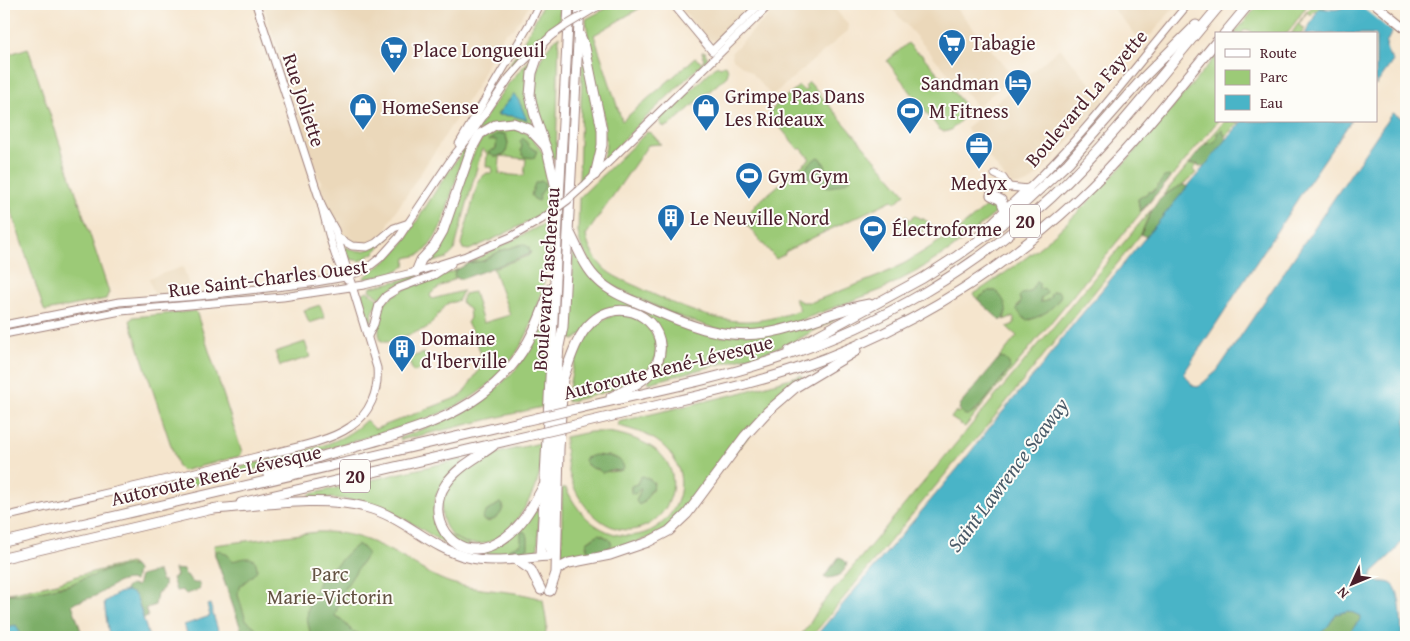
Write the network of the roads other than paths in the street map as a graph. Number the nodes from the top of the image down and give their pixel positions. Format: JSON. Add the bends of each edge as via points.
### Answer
{"nodes":[{"id":1,"x":256,"y":4,"type":"edge"},
{"id":2,"x":539,"y":4,"type":"edge"},
{"id":3,"x":568,"y":4,"type":"edge"},
{"id":4,"x":580,"y":4,"type":"edge"},
{"id":5,"x":604,"y":4,"type":"edge"},
{"id":6,"x":673,"y":4,"type":"edge"},
{"id":7,"x":760,"y":4,"type":"edge"},
{"id":8,"x":770,"y":4,"type":"edge"},
{"id":9,"x":1188,"y":4,"type":"edge"},
{"id":10,"x":1220,"y":4,"type":"edge"},
{"id":11,"x":1249,"y":4,"type":"edge"},
{"id":12,"x":1375,"y":4,"type":"edge"},
{"id":13,"x":1406,"y":29,"type":"edge"},
{"id":14,"x":578,"y":32,"type":"junction"},
{"id":15,"x":1226,"y":32,"type":"edge"},
{"id":16,"x":1215,"y":43,"type":"edge"},
{"id":17,"x":542,"y":44,"type":"junction"},
{"id":18,"x":546,"y":147,"type":"junction"},
{"id":19,"x":452,"y":158,"type":"junction"},
{"id":20,"x":995,"y":174,"type":"dead end"},
{"id":21,"x":595,"y":175,"type":"junction"},
{"id":22,"x":1009,"y":187,"type":"junction"},
{"id":23,"x":1028,"y":189,"type":"junction"},
{"id":24,"x":993,"y":193,"type":"joint"},
{"id":25,"x":560,"y":202,"type":"junction"},
{"id":26,"x":322,"y":207,"type":"junction"},
{"id":27,"x":1005,"y":210,"type":"junction"},
{"id":28,"x":410,"y":222,"type":"junction"},
{"id":29,"x":569,"y":231,"type":"junction"},
{"id":30,"x":336,"y":236,"type":"junction"},
{"id":31,"x":968,"y":248,"type":"junction"},
{"id":32,"x":460,"y":258,"type":"junction"},
{"id":33,"x":416,"y":272,"type":"junction"},
{"id":34,"x":347,"y":276,"type":"junction"},
{"id":35,"x":554,"y":278,"type":"junction"},
{"id":36,"x":351,"y":287,"type":"junction"},
{"id":37,"x":877,"y":303,"type":"junction"},
{"id":38,"x":4,"y":324,"type":"edge"},
{"id":39,"x":563,"y":327,"type":"junction"},
{"id":40,"x":884,"y":333,"type":"junction"},
{"id":41,"x":4,"y":334,"type":"edge"},
{"id":42,"x":368,"y":336,"type":"junction"},
{"id":43,"x":771,"y":361,"type":"junction"},
{"id":44,"x":562,"y":381,"type":"junction"},
{"id":45,"x":602,"y":402,"type":"junction"},
{"id":46,"x":497,"y":443,"type":"junction"},
{"id":47,"x":544,"y":484,"type":"junction"},
{"id":48,"x":219,"y":492,"type":"junction"},
{"id":49,"x":213,"y":509,"type":"junction"},
{"id":50,"x":4,"y":517,"type":"edge"},
{"id":51,"x":4,"y":542,"type":"edge"},
{"id":52,"x":541,"y":556,"type":"junction"},
{"id":53,"x":4,"y":558,"type":"edge"},
{"id":54,"x":514,"y":559,"type":"junction"},
{"id":55,"x":557,"y":568,"type":"junction"}],
"edges":[{"from":1,"to":26,"type":"street","name":"Rue Joliette"},
{"from":2,"to":19,"type":"street"},
{"from":3,"to":25,"type":"highway","name":"Boulevard Taschereau"},
{"from":4,"to":14,"type":"highway","name":"Boulevard Taschereau"},
{"from":5,"to":17,"type":"street","name":"Rue Saint-Charles Ouest","bridge":true,"via":[[570,22]]},
{"from":6,"to":7,"type":"street","via":[[712,51]]},
{"from":8,"to":21,"type":"street","name":"Rue Saint-Charles Ouest"},
{"from":9,"to":23,"type":"street","name":"Boulevard La Fayette","via":[[1086,128]]},
{"from":10,"to":31,"type":"highway","via":[[1143,78],[1060,171],[1007,219]]},
{"from":10,"to":43,"type":"highway","name":"Autoroute René-Lévesque","number":"20","via":[[1081,168],[1004,238],[942,282],[895,309]]},
{"from":11,"to":15,"type":"highway"},
{"from":12,"to":13,"type":"main road"},
{"from":14,"to":21,"type":"highway","via":[[585,47],[602,130]]},
{"from":14,"to":29,"type":"highway","name":"Boulevard Taschereau"},
{"from":16,"to":40,"type":"highway","name":"Autoroute René-Lévesque","number":"20","via":[[1119,157],[1056,218],[962,290]]},
{"from":17,"to":18,"type":"highway","via":[[532,73],[530,95]]},
{"from":17,"to":19,"type":"street","name":"Rue Saint-Charles Ouest","via":[[505,83]]},
{"from":18,"to":25,"type":"highway"},
{"from":18,"to":33,"type":"highway","via":[[529,129],[513,123],[495,125],[480,134],[471,150],[443,231],[420,260]]},
{"from":19,"to":28,"type":"street","name":"Rue Saint-Charles Ouest"},
{"from":20,"to":22,"type":"street","via":[[1003,178]]},
{"from":21,"to":32,"type":"street","name":"Rue Saint-Charles Ouest","bridge":true,"via":[[542,219],[504,240]]},
{"from":22,"to":23,"type":"street"},
{"from":22,"to":24,"type":"street"},
{"from":23,"to":27,"type":"highway"},
{"from":24,"to":27,"type":"highway"},
{"from":25,"to":35,"type":"highway","name":"Boulevard Taschereau"},
{"from":26,"to":30,"type":"street","name":"Rue Joliette"},
{"from":26,"to":34,"type":"street","name":"Rue Joliette","via":[[341,269]]},
{"from":27,"to":31,"type":"highway"},
{"from":28,"to":30,"type":"street","via":[[394,228],[376,244],[364,247],[350,245]]},
{"from":28,"to":34,"type":"street","name":"Rue Saint-Charles Ouest","via":[[380,258],[366,269]]},
{"from":29,"to":37,"type":"highway","via":[[589,270],[607,288],[709,331],[734,335],[765,334],[850,307]]},
{"from":29,"to":39,"type":"highway","name":"Boulevard Taschereau"},
{"from":30,"to":34,"type":"street","name":"Rue Joliette"},
{"from":31,"to":37,"type":"highway"},
{"from":32,"to":33,"type":"street","name":"Rue Saint-Charles Ouest"},
{"from":32,"to":42,"type":"street","via":[[434,275],[388,294],[379,305]]},
{"from":33,"to":36,"type":"street","name":"Rue Saint-Charles Ouest"},
{"from":34,"to":36,"type":"street","name":"Rue Joliette"},
{"from":34,"to":38,"type":"street","name":"Rue Saint-Charles Ouest","via":[[208,295],[118,302]]},
{"from":35,"to":47,"type":"highway","name":"Boulevard Taschereau"},
{"from":35,"to":48,"type":"highway","via":[[524,350],[501,378],[474,401],[450,415]]},
{"from":36,"to":41,"type":"street","name":"Rue Saint-Charles Ouest","via":[[275,298],[120,311]]},
{"from":36,"to":42,"type":"street","name":"Rue Joliette"},
{"from":37,"to":43,"type":"highway"},
{"from":39,"to":44,"type":"highway"},
{"from":39,"to":52,"type":"highway","name":"Boulevard Taschereau","via":[[554,409],[551,556]]},
{"from":40,"to":46,"type":"highway","name":"Autoroute René-Lévesque","number":"20","bridge":true,"via":[[770,378]]},
{"from":40,"to":55,"type":"highway","via":[[804,382],[774,405],[745,436],[687,514],[669,531],[610,555]]},
{"from":42,"to":50,"type":"street","name":"Rue Joliette","via":[[378,380],[375,394],[367,410],[348,428],[313,442],[211,469]]},
{"from":43,"to":45,"type":"highway","name":"Autoroute René-Lévesque","number":"20"},
{"from":44,"to":45,"type":"highway","via":[[579,338],[594,321],[615,310],[639,314],[657,335],[659,350],[656,364],[642,380]]},
{"from":44,"to":55,"type":"highway"},
{"from":45,"to":48,"type":"highway","name":"Autoroute René-Lévesque","number":"20","bridge":true},
{"from":46,"to":47,"type":"highway","via":[[456,472],[442,490],[437,505],[438,517],[451,539],[464,546],[478,548],[501,540],[524,519]]},
{"from":46,"to":49,"type":"highway","name":"Autoroute René-Lévesque","number":"20"},
{"from":47,"to":52,"type":"highway","name":"Boulevard Taschereau"},
{"from":48,"to":51,"type":"highway","name":"Autoroute René-Lévesque","number":"20"},
{"from":49,"to":53,"type":"highway","name":"Autoroute René-Lévesque","number":"20"},
{"from":49,"to":54,"type":"highway","via":[[301,502],[352,504],[388,515],[458,554],[480,560]]},
{"from":52,"to":54,"type":"highway"},
{"from":54,"to":55,"type":"highway","via":[[532,570],[545,591]]}]}
